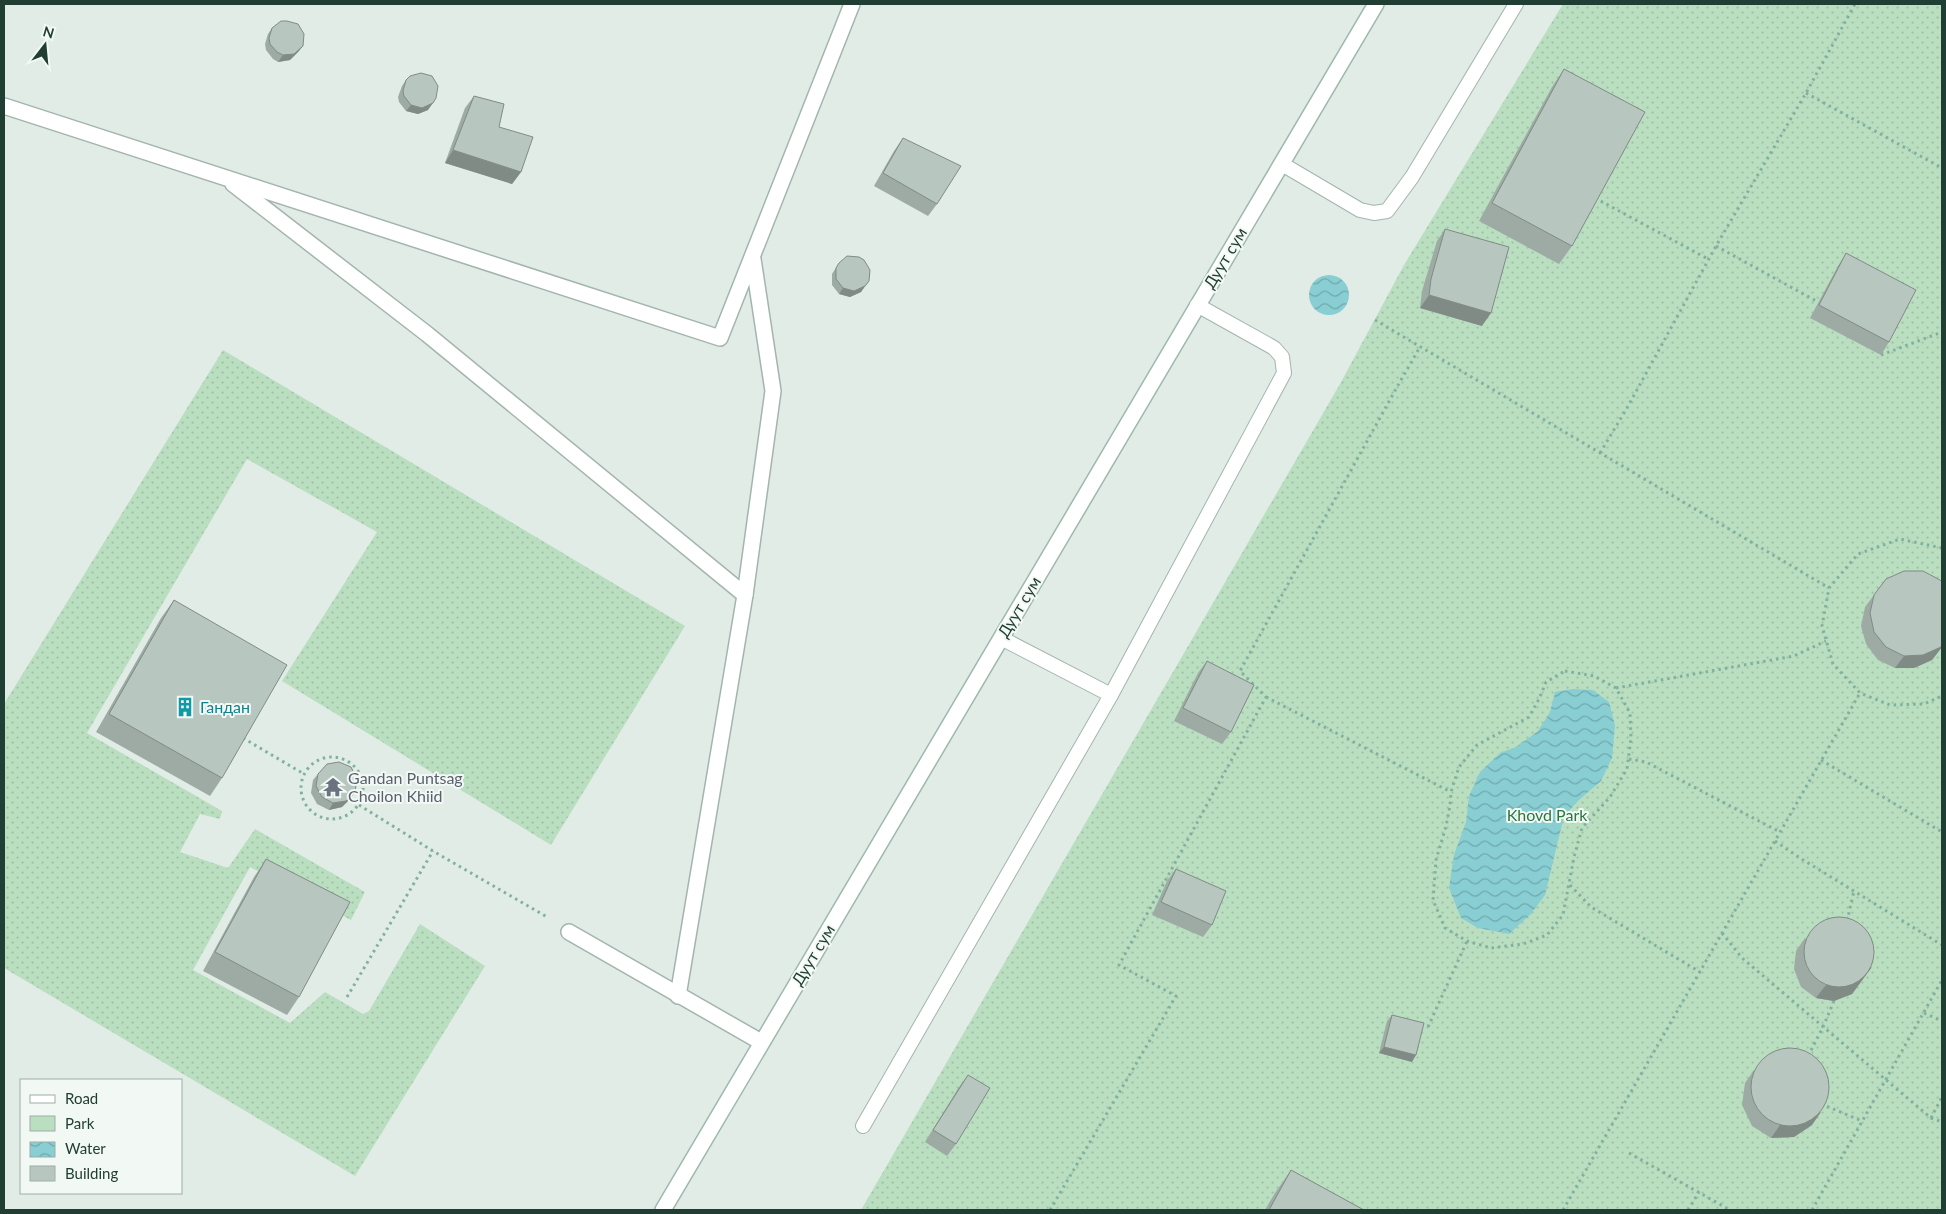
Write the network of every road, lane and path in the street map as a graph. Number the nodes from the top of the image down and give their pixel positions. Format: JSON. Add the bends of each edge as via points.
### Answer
{"nodes":[{"id":1,"x":852,"y":4,"type":"edge"},
{"id":2,"x":1376,"y":4,"type":"edge"},
{"id":3,"x":1516,"y":4,"type":"edge"},
{"id":4,"x":1855,"y":4,"type":"edge"},
{"id":5,"x":1806,"y":93,"type":"junction"},
{"id":6,"x":4,"y":106,"type":"edge"},
{"id":7,"x":1282,"y":164,"type":"junction"},
{"id":8,"x":1942,"y":168,"type":"edge"},
{"id":9,"x":224,"y":177,"type":"junction"},
{"id":10,"x":1595,"y":198,"type":"edge"},
{"id":11,"x":1716,"y":246,"type":"junction"},
{"id":12,"x":752,"y":257,"type":"junction"},
{"id":13,"x":1708,"y":259,"type":"junction"},
{"id":14,"x":1818,"y":302,"type":"edge"},
{"id":15,"x":1197,"y":305,"type":"junction"},
{"id":16,"x":1375,"y":320,"type":"dead end"},
{"id":17,"x":1942,"y":332,"type":"edge"},
{"id":18,"x":1420,"y":347,"type":"junction"},
{"id":19,"x":1881,"y":355,"type":"edge"},
{"id":20,"x":1600,"y":453,"type":"junction"},
{"id":21,"x":1942,"y":548,"type":"edge"},
{"id":22,"x":1829,"y":588,"type":"junction"},
{"id":23,"x":745,"y":595,"type":"junction"},
{"id":24,"x":1001,"y":638,"type":"junction"},
{"id":25,"x":1826,"y":641,"type":"junction"},
{"id":26,"x":1616,"y":688,"type":"junction"},
{"id":27,"x":1860,"y":693,"type":"junction"},
{"id":28,"x":1111,"y":695,"type":"junction"},
{"id":29,"x":1942,"y":696,"type":"edge"},
{"id":30,"x":1266,"y":697,"type":"junction"},
{"id":31,"x":243,"y":738,"type":"edge"},
{"id":32,"x":1629,"y":758,"type":"junction"},
{"id":33,"x":1821,"y":760,"type":"junction"},
{"id":34,"x":304,"y":774,"type":"junction"},
{"id":35,"x":1451,"y":792,"type":"junction"},
{"id":36,"x":359,"y":805,"type":"junction"},
{"id":37,"x":1780,"y":832,"type":"junction"},
{"id":38,"x":1942,"y":832,"type":"edge"},
{"id":39,"x":1775,"y":841,"type":"junction"},
{"id":40,"x":432,"y":851,"type":"junction"},
{"id":41,"x":1570,"y":885,"type":"junction"},
{"id":42,"x":1854,"y":891,"type":"junction"},
{"id":43,"x":534,"y":909,"type":"dead end"},
{"id":44,"x":1846,"y":924,"type":"edge"},
{"id":45,"x":569,"y":932,"type":"dead end"},
{"id":46,"x":1722,"y":933,"type":"junction"},
{"id":47,"x":1467,"y":941,"type":"junction"},
{"id":48,"x":1942,"y":945,"type":"edge"},
{"id":49,"x":1700,"y":972,"type":"junction"},
{"id":50,"x":1942,"y":980,"type":"edge"},
{"id":51,"x":678,"y":996,"type":"junction"},
{"id":52,"x":347,"y":997,"type":"dead end"},
{"id":53,"x":1834,"y":1001,"type":"edge"},
{"id":54,"x":1924,"y":1013,"type":"junction"},
{"id":55,"x":1942,"y":1020,"type":"edge"},
{"id":56,"x":1428,"y":1027,"type":"dead end"},
{"id":57,"x":1824,"y":1027,"type":"junction"},
{"id":58,"x":761,"y":1042,"type":"junction"},
{"id":59,"x":1807,"y":1058,"type":"edge"},
{"id":60,"x":1885,"y":1080,"type":"junction"},
{"id":61,"x":1942,"y":1097,"type":"edge"},
{"id":62,"x":1821,"y":1104,"type":"edge"},
{"id":63,"x":1930,"y":1118,"type":"junction"},
{"id":64,"x":1862,"y":1121,"type":"junction"},
{"id":65,"x":1942,"y":1122,"type":"edge"},
{"id":66,"x":863,"y":1126,"type":"dead end"},
{"id":67,"x":1629,"y":1153,"type":"dead end"},
{"id":68,"x":1699,"y":1192,"type":"junction"},
{"id":69,"x":663,"y":1210,"type":"edge"},
{"id":70,"x":1050,"y":1210,"type":"edge"},
{"id":71,"x":1563,"y":1210,"type":"edge"},
{"id":72,"x":1688,"y":1210,"type":"edge"},
{"id":73,"x":1730,"y":1210,"type":"edge"},
{"id":74,"x":1812,"y":1210,"type":"edge"}],
"edges":[{"from":1,"to":12,"type":"street"},
{"from":2,"to":7,"type":"street","name":"Дуут сум"},
{"from":3,"to":7,"type":"lane","via":[[1412,178],[1387,211],[1360,210]]},
{"from":4,"to":5,"type":"path"},
{"from":5,"to":8,"type":"path"},
{"from":5,"to":11,"type":"path"},
{"from":6,"to":9,"type":"street"},
{"from":7,"to":15,"type":"street","name":"Дуут сум"},
{"from":9,"to":12,"type":"street","via":[[720,338]]},
{"from":9,"to":23,"type":"street","via":[[427,334]]},
{"from":10,"to":13,"type":"path"},
{"from":11,"to":13,"type":"path"},
{"from":11,"to":14,"type":"path"},
{"from":12,"to":23,"type":"street","via":[[773,391]]},
{"from":13,"to":20,"type":"path"},
{"from":15,"to":24,"type":"street","name":"Дуут сум"},
{"from":15,"to":28,"type":"lane","via":[[1274,348],[1282,357],[1284,373]]},
{"from":16,"to":18,"type":"path"},
{"from":17,"to":19,"type":"path"},
{"from":18,"to":20,"type":"path"},
{"from":18,"to":30,"type":"path","via":[[1240,671]]},
{"from":20,"to":22,"type":"path"},
{"from":21,"to":22,"type":"path","via":[[1900,539],[1858,554]]},
{"from":22,"to":25,"type":"path","via":[[1822,626]]},
{"from":23,"to":51,"type":"street"},
{"from":24,"to":28,"type":"lane"},
{"from":24,"to":58,"type":"street","name":"Дуут сум"},
{"from":25,"to":26,"type":"path","via":[[1794,656]]},
{"from":25,"to":27,"type":"path","via":[[1832,664]]},
{"from":26,"to":32,"type":"path","via":[[1630,713]]},
{"from":26,"to":35,"type":"path","via":[[1594,676],[1565,671],[1546,682],[1529,717],[1476,745],[1459,767]]},
{"from":27,"to":29,"type":"path","via":[[1890,705],[1924,704]]},
{"from":27,"to":33,"type":"path"},
{"from":28,"to":66,"type":"lane"},
{"from":30,"to":35,"type":"path"},
{"from":30,"to":70,"type":"path","via":[[1119,965],[1176,996]]},
{"from":31,"to":34,"type":"path"},
{"from":32,"to":37,"type":"path","via":[[1646,762]]},
{"from":32,"to":41,"type":"path","via":[[1627,769],[1610,796],[1582,828]]},
{"from":33,"to":37,"type":"path"},
{"from":33,"to":38,"type":"path"},
{"from":34,"to":36,"type":"path","via":[[301,793],[309,810],[326,819],[344,817]]},
{"from":34,"to":36,"type":"path","via":[[316,762],[331,757],[348,761],[359,773],[364,789]]},
{"from":35,"to":47,"type":"path","via":[[1448,820],[1436,860],[1433,900],[1445,928]]},
{"from":36,"to":40,"type":"path"},
{"from":37,"to":39,"type":"path"},
{"from":39,"to":42,"type":"path"},
{"from":39,"to":46,"type":"path"},
{"from":40,"to":43,"type":"path"},
{"from":40,"to":52,"type":"path"},
{"from":41,"to":47,"type":"path","via":[[1563,915],[1547,935],[1523,944],[1491,948]]},
{"from":41,"to":49,"type":"path","via":[[1591,907]]},
{"from":42,"to":44,"type":"path"},
{"from":42,"to":48,"type":"path"},
{"from":45,"to":51,"type":"street"},
{"from":46,"to":49,"type":"path"},
{"from":46,"to":57,"type":"path","via":[[1742,958]]},
{"from":47,"to":56,"type":"path"},
{"from":49,"to":71,"type":"path"},
{"from":50,"to":54,"type":"path"},
{"from":51,"to":58,"type":"street"},
{"from":53,"to":57,"type":"path"},
{"from":54,"to":55,"type":"path"},
{"from":54,"to":60,"type":"path"},
{"from":57,"to":59,"type":"path"},
{"from":57,"to":60,"type":"path"},
{"from":58,"to":69,"type":"street","name":"Дуут сум"},
{"from":60,"to":63,"type":"path"},
{"from":60,"to":64,"type":"path"},
{"from":61,"to":63,"type":"path"},
{"from":62,"to":64,"type":"path"},
{"from":63,"to":65,"type":"path"},
{"from":64,"to":74,"type":"path"},
{"from":67,"to":68,"type":"path"},
{"from":68,"to":72,"type":"path"},
{"from":68,"to":73,"type":"path"}]}
